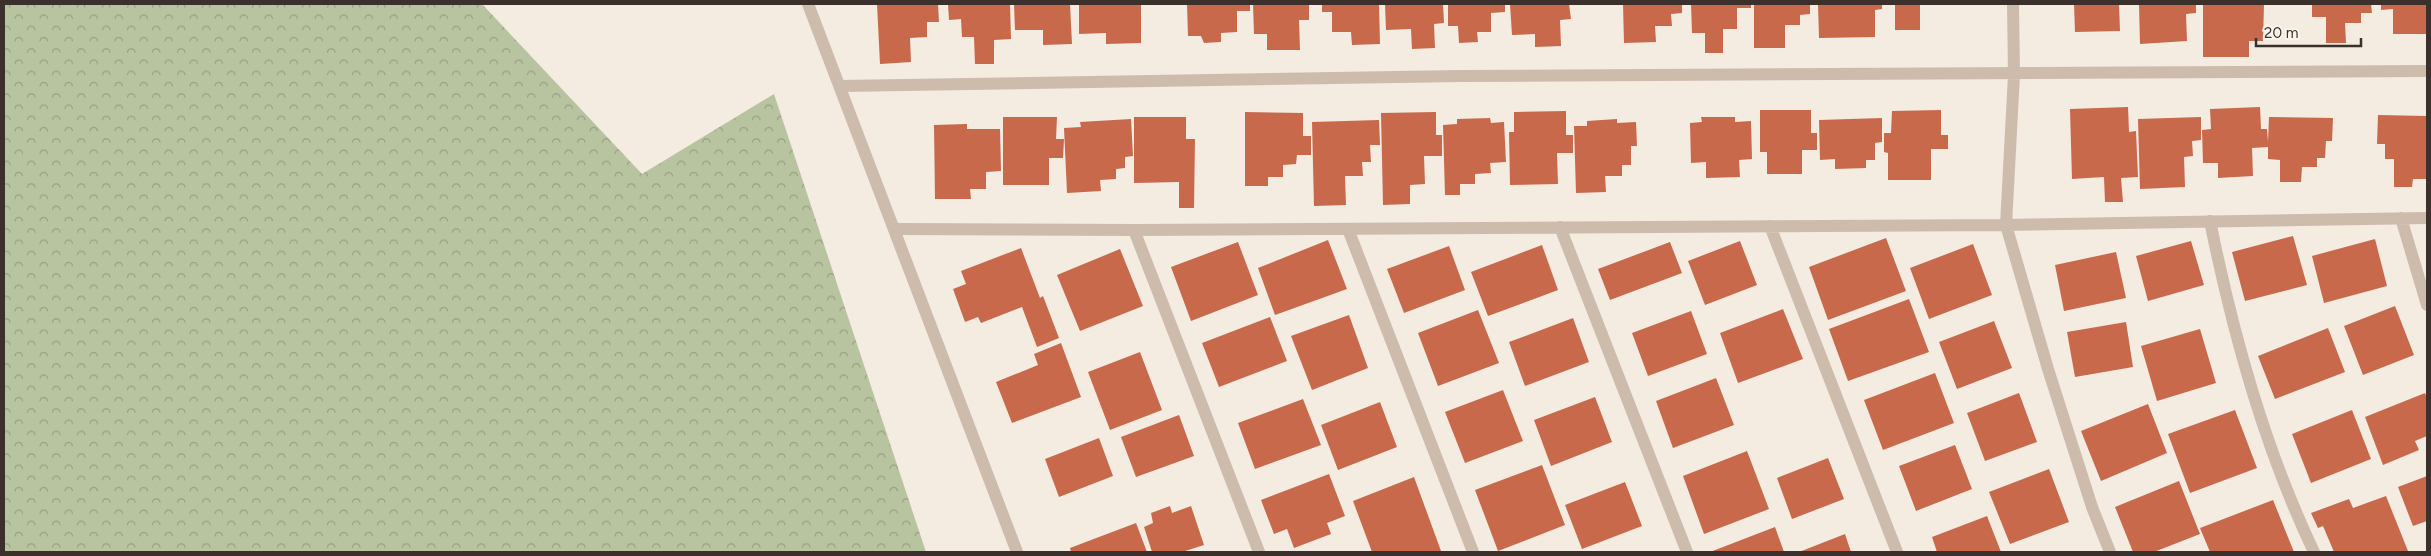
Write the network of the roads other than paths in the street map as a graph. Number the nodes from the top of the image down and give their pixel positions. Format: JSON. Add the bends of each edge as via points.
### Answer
{"nodes":[{"id":1,"x":808,"y":4,"type":"edge"},
{"id":2,"x":2013,"y":4,"type":"edge"},
{"id":3,"x":2427,"y":71,"type":"edge"},
{"id":4,"x":2014,"y":74,"type":"junction"},
{"id":5,"x":840,"y":86,"type":"junction"},
{"id":6,"x":2401,"y":218,"type":"junction"},
{"id":7,"x":2427,"y":218,"type":"edge"},
{"id":8,"x":2210,"y":221,"type":"junction"},
{"id":9,"x":2006,"y":225,"type":"junction"},
{"id":10,"x":1770,"y":226,"type":"junction"},
{"id":11,"x":895,"y":228,"type":"junction"},
{"id":12,"x":1560,"y":228,"type":"junction"},
{"id":13,"x":1348,"y":229,"type":"junction"},
{"id":14,"x":1134,"y":230,"type":"junction"},
{"id":15,"x":2427,"y":305,"type":"edge"},
{"id":16,"x":1016,"y":552,"type":"edge"},
{"id":17,"x":1259,"y":552,"type":"edge"},
{"id":18,"x":1473,"y":552,"type":"edge"},
{"id":19,"x":1687,"y":552,"type":"edge"},
{"id":20,"x":1897,"y":552,"type":"edge"},
{"id":21,"x":2110,"y":552,"type":"edge"},
{"id":22,"x":2314,"y":552,"type":"edge"}],
"edges":[{"from":1,"to":5,"type":"street"},
{"from":2,"to":4,"type":"street"},
{"from":3,"to":4,"type":"street"},
{"from":4,"to":5,"type":"street","via":[[1461,76]]},
{"from":4,"to":9,"type":"street"},
{"from":5,"to":11,"type":"street"},
{"from":6,"to":7,"type":"street"},
{"from":6,"to":8,"type":"street"},
{"from":6,"to":15,"type":"street"},
{"from":8,"to":9,"type":"street"},
{"from":8,"to":22,"type":"street","via":[[2227,305],[2266,433]]},
{"from":9,"to":10,"type":"street"},
{"from":9,"to":21,"type":"street","via":[[2050,378]]},
{"from":10,"to":12,"type":"street"},
{"from":10,"to":20,"type":"street"},
{"from":11,"to":14,"type":"street"},
{"from":11,"to":16,"type":"street"},
{"from":12,"to":13,"type":"street"},
{"from":12,"to":19,"type":"street"},
{"from":13,"to":14,"type":"street"},
{"from":13,"to":18,"type":"street"},
{"from":14,"to":17,"type":"street"}]}
